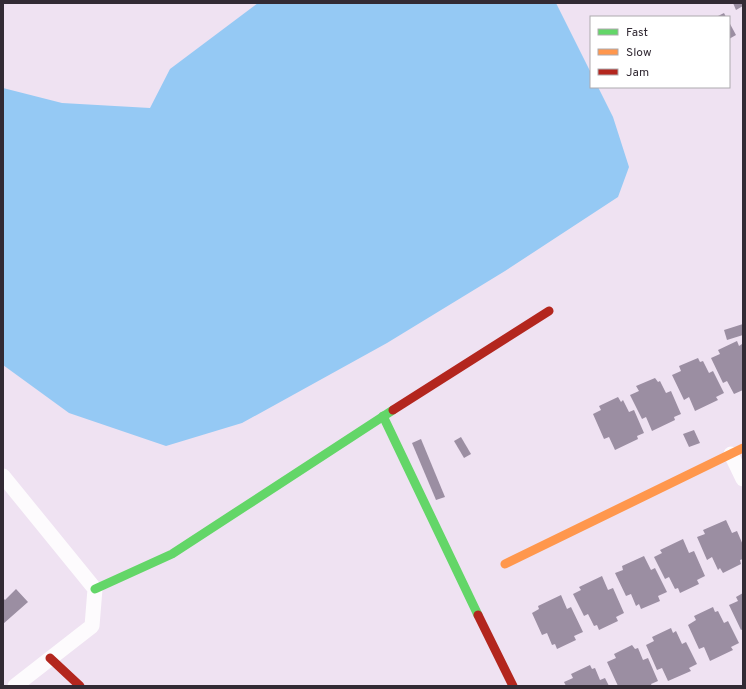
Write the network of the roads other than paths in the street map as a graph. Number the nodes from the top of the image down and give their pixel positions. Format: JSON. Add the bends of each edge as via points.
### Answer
{"nodes":[{"id":1,"x":549,"y":311,"type":"dead end"},
{"id":2,"x":383,"y":416,"type":"junction"},
{"id":3,"x":737,"y":451,"type":"edge"},
{"id":4,"x":3,"y":476,"type":"edge"},
{"id":5,"x":743,"y":479,"type":"edge"},
{"id":6,"x":505,"y":564,"type":"dead end"},
{"id":7,"x":95,"y":590,"type":"junction"},
{"id":8,"x":50,"y":658,"type":"junction"},
{"id":9,"x":15,"y":686,"type":"edge"},
{"id":10,"x":80,"y":686,"type":"edge"},
{"id":11,"x":513,"y":686,"type":"edge"}],
"edges":[{"from":1,"to":2,"type":"street"},
{"from":2,"to":7,"type":"street","via":[[172,554]]},
{"from":2,"to":11,"type":"street"},
{"from":3,"to":5,"type":"street"},
{"from":3,"to":6,"type":"street"},
{"from":4,"to":7,"type":"street"},
{"from":7,"to":8,"type":"street","via":[[92,626]]},
{"from":8,"to":9,"type":"street"},
{"from":8,"to":10,"type":"street"}]}
